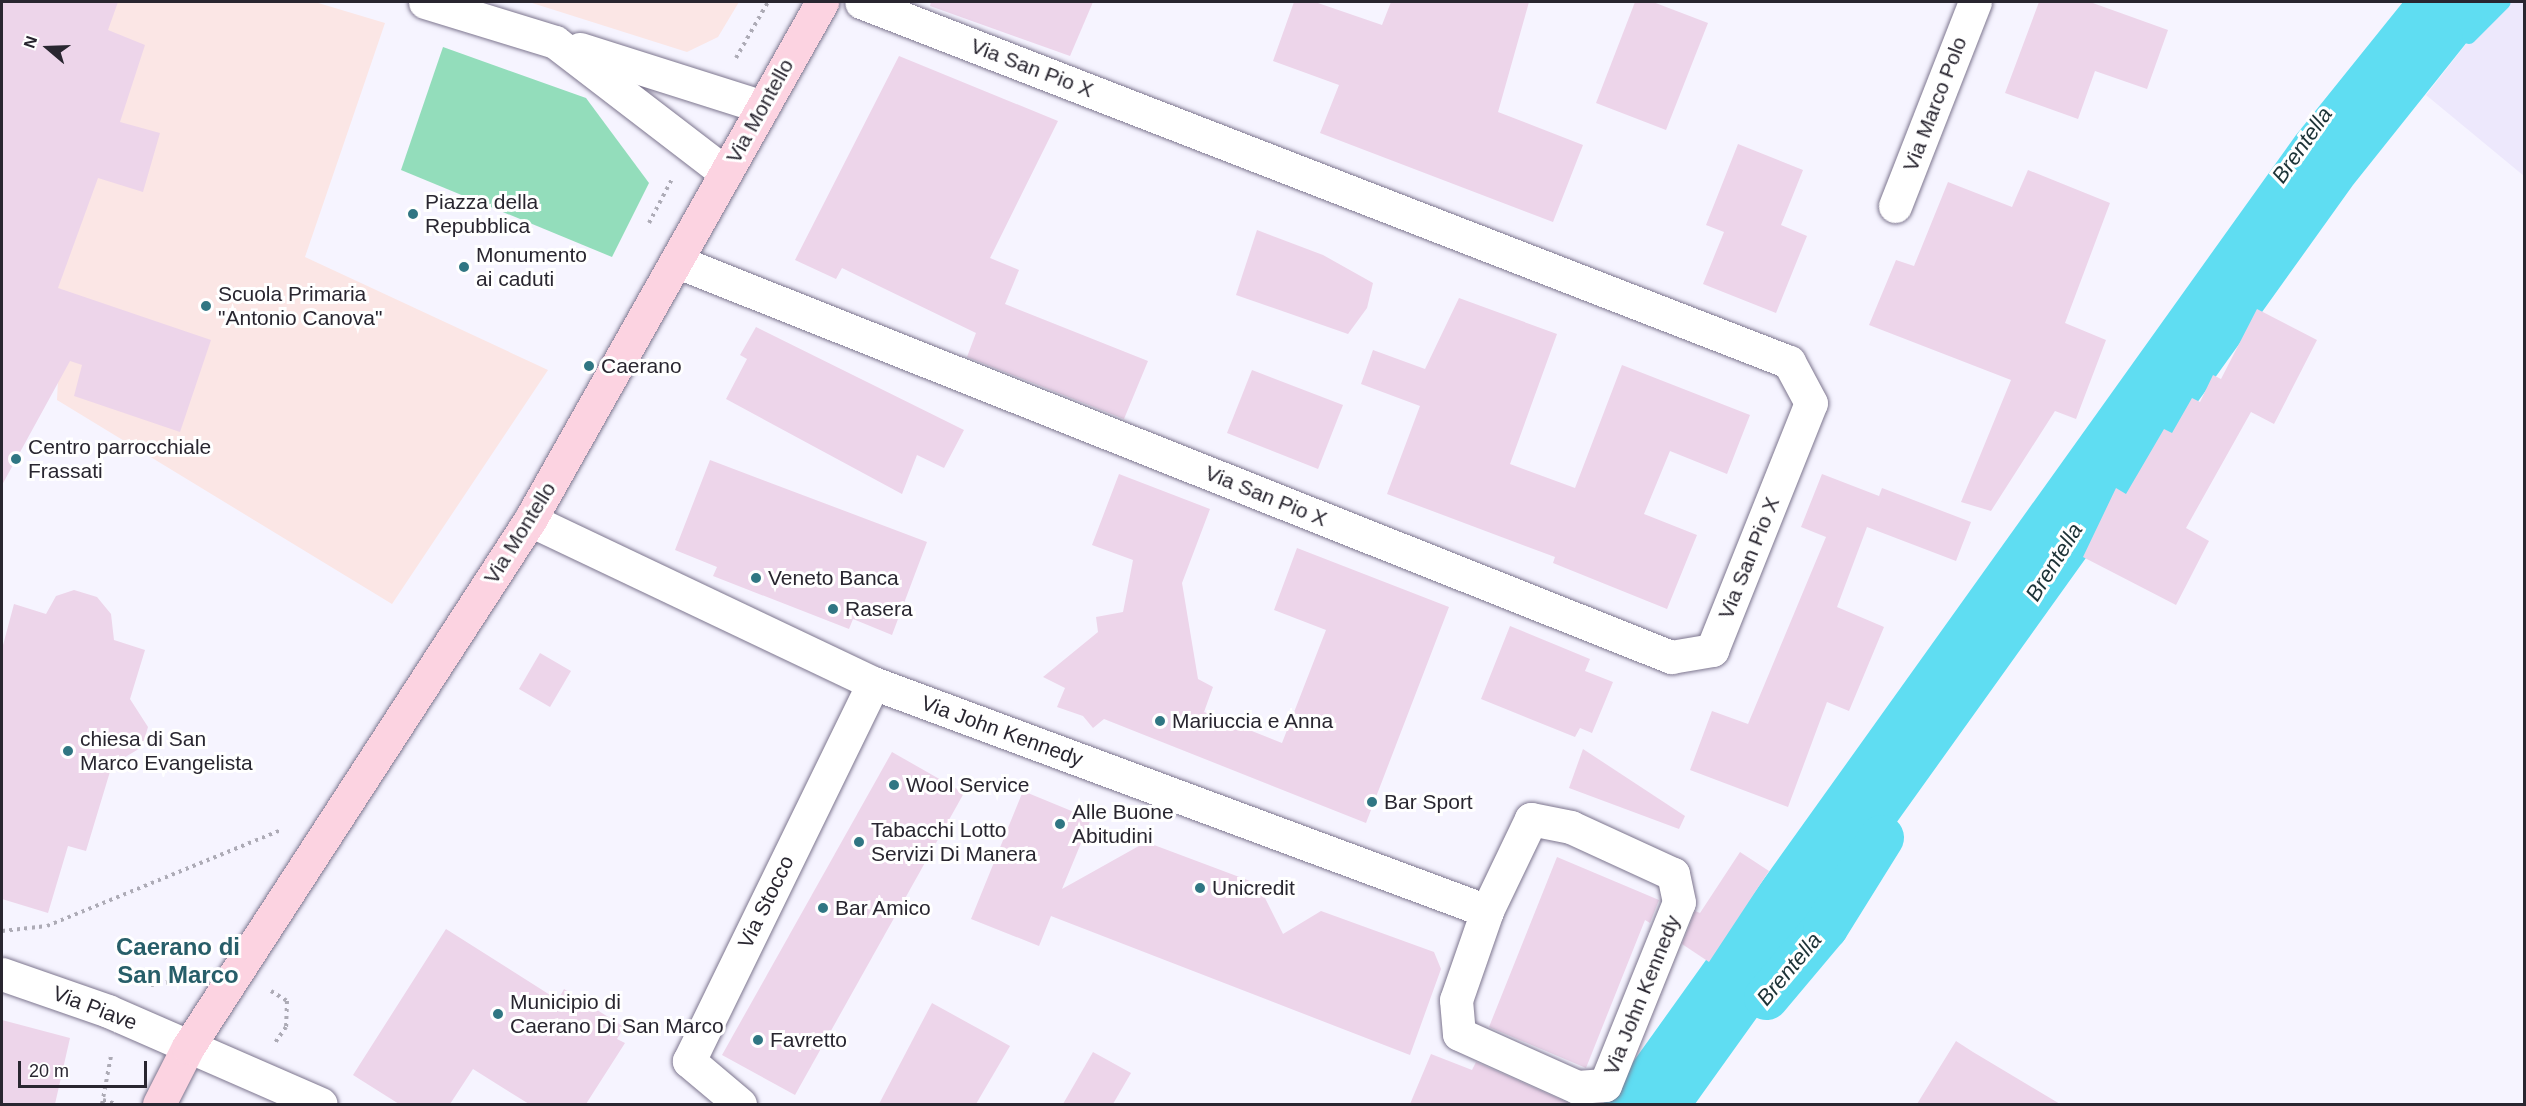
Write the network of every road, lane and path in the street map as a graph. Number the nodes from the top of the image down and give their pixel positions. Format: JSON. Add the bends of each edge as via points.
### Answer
{"nodes":[{"id":1,"x":425,"y":2,"type":"edge"},
{"id":2,"x":768,"y":2,"type":"edge"},
{"id":3,"x":822,"y":2,"type":"edge"},
{"id":4,"x":861,"y":2,"type":"edge"},
{"id":5,"x":1975,"y":2,"type":"edge"},
{"id":6,"x":555,"y":42,"type":"junction"},
{"id":7,"x":718,"y":92,"type":"junction"},
{"id":8,"x":763,"y":107,"type":"junction"},
{"id":9,"x":690,"y":143,"type":"junction"},
{"id":10,"x":726,"y":173,"type":"junction"},
{"id":11,"x":1895,"y":206,"type":"dead end"},
{"id":12,"x":643,"y":235,"type":"dead end"},
{"id":13,"x":678,"y":262,"type":"junction"},
{"id":14,"x":530,"y":520,"type":"junction"},
{"id":15,"x":873,"y":683,"type":"junction"},
{"id":16,"x":278,"y":838,"type":"dead end"},
{"id":17,"x":1487,"y":910,"type":"junction"},
{"id":18,"x":2,"y":931,"type":"edge"},
{"id":19,"x":239,"y":973,"type":"junction"},
{"id":20,"x":2,"y":974,"type":"edge"},
{"id":21,"x":138,"y":984,"type":"dead end"},
{"id":22,"x":188,"y":1047,"type":"junction"},
{"id":23,"x":252,"y":1076,"type":"junction"},
{"id":24,"x":103,"y":1100,"type":"dead end"},
{"id":25,"x":116,"y":1104,"type":"edge"},
{"id":26,"x":159,"y":1104,"type":"edge"},
{"id":27,"x":321,"y":1104,"type":"edge"},
{"id":28,"x":740,"y":1104,"type":"edge"}],
"edges":[{"from":1,"to":6,"type":"street"},
{"from":2,"to":7,"type":"path"},
{"from":3,"to":8,"type":"main road","name":"Via Montello"},
{"from":4,"to":13,"type":"street","name":"Via San Pio X","via":[[1789,362],[1811,403],[1712,650],[1671,657]]},
{"from":5,"to":11,"type":"street","name":"Via Marco Polo"},
{"from":6,"to":7,"type":"street"},
{"from":6,"to":9,"type":"street"},
{"from":7,"to":8,"type":"street"},
{"from":8,"to":10,"type":"main road","name":"Via Montello"},
{"from":9,"to":10,"type":"street"},
{"from":9,"to":12,"type":"path"},
{"from":10,"to":13,"type":"main road","name":"Via Montello"},
{"from":13,"to":14,"type":"main road","name":"Via Montello"},
{"from":14,"to":15,"type":"street","name":"Via John Kennedy"},
{"from":14,"to":19,"type":"main road","name":"Via Montello"},
{"from":15,"to":17,"type":"street","name":"Via John Kennedy"},
{"from":15,"to":28,"type":"street","name":"Via Stocco","via":[[689,1061]]},
{"from":16,"to":18,"type":"path","via":[[284,828],[47,926]]},
{"from":17,"to":17,"type":"street","name":"Via John Kennedy","via":[[1456,1000],[1459,1034],[1577,1087],[1605,1085],[1679,902],[1673,874],[1570,827],[1531,819]]},
{"from":19,"to":21,"type":"path","via":[[205,955],[177,981]]},
{"from":19,"to":22,"type":"main road","name":"Via Montello"},
{"from":19,"to":23,"type":"path","via":[[287,1000],[286,1027]]},
{"from":20,"to":22,"type":"street","name":"Via Piave"},
{"from":22,"to":23,"type":"street","name":"Via Piave"},
{"from":22,"to":26,"type":"main road","name":"Via Montello"},
{"from":23,"to":27,"type":"street","name":"Via Piave"},
{"from":24,"to":25,"type":"path"}]}
